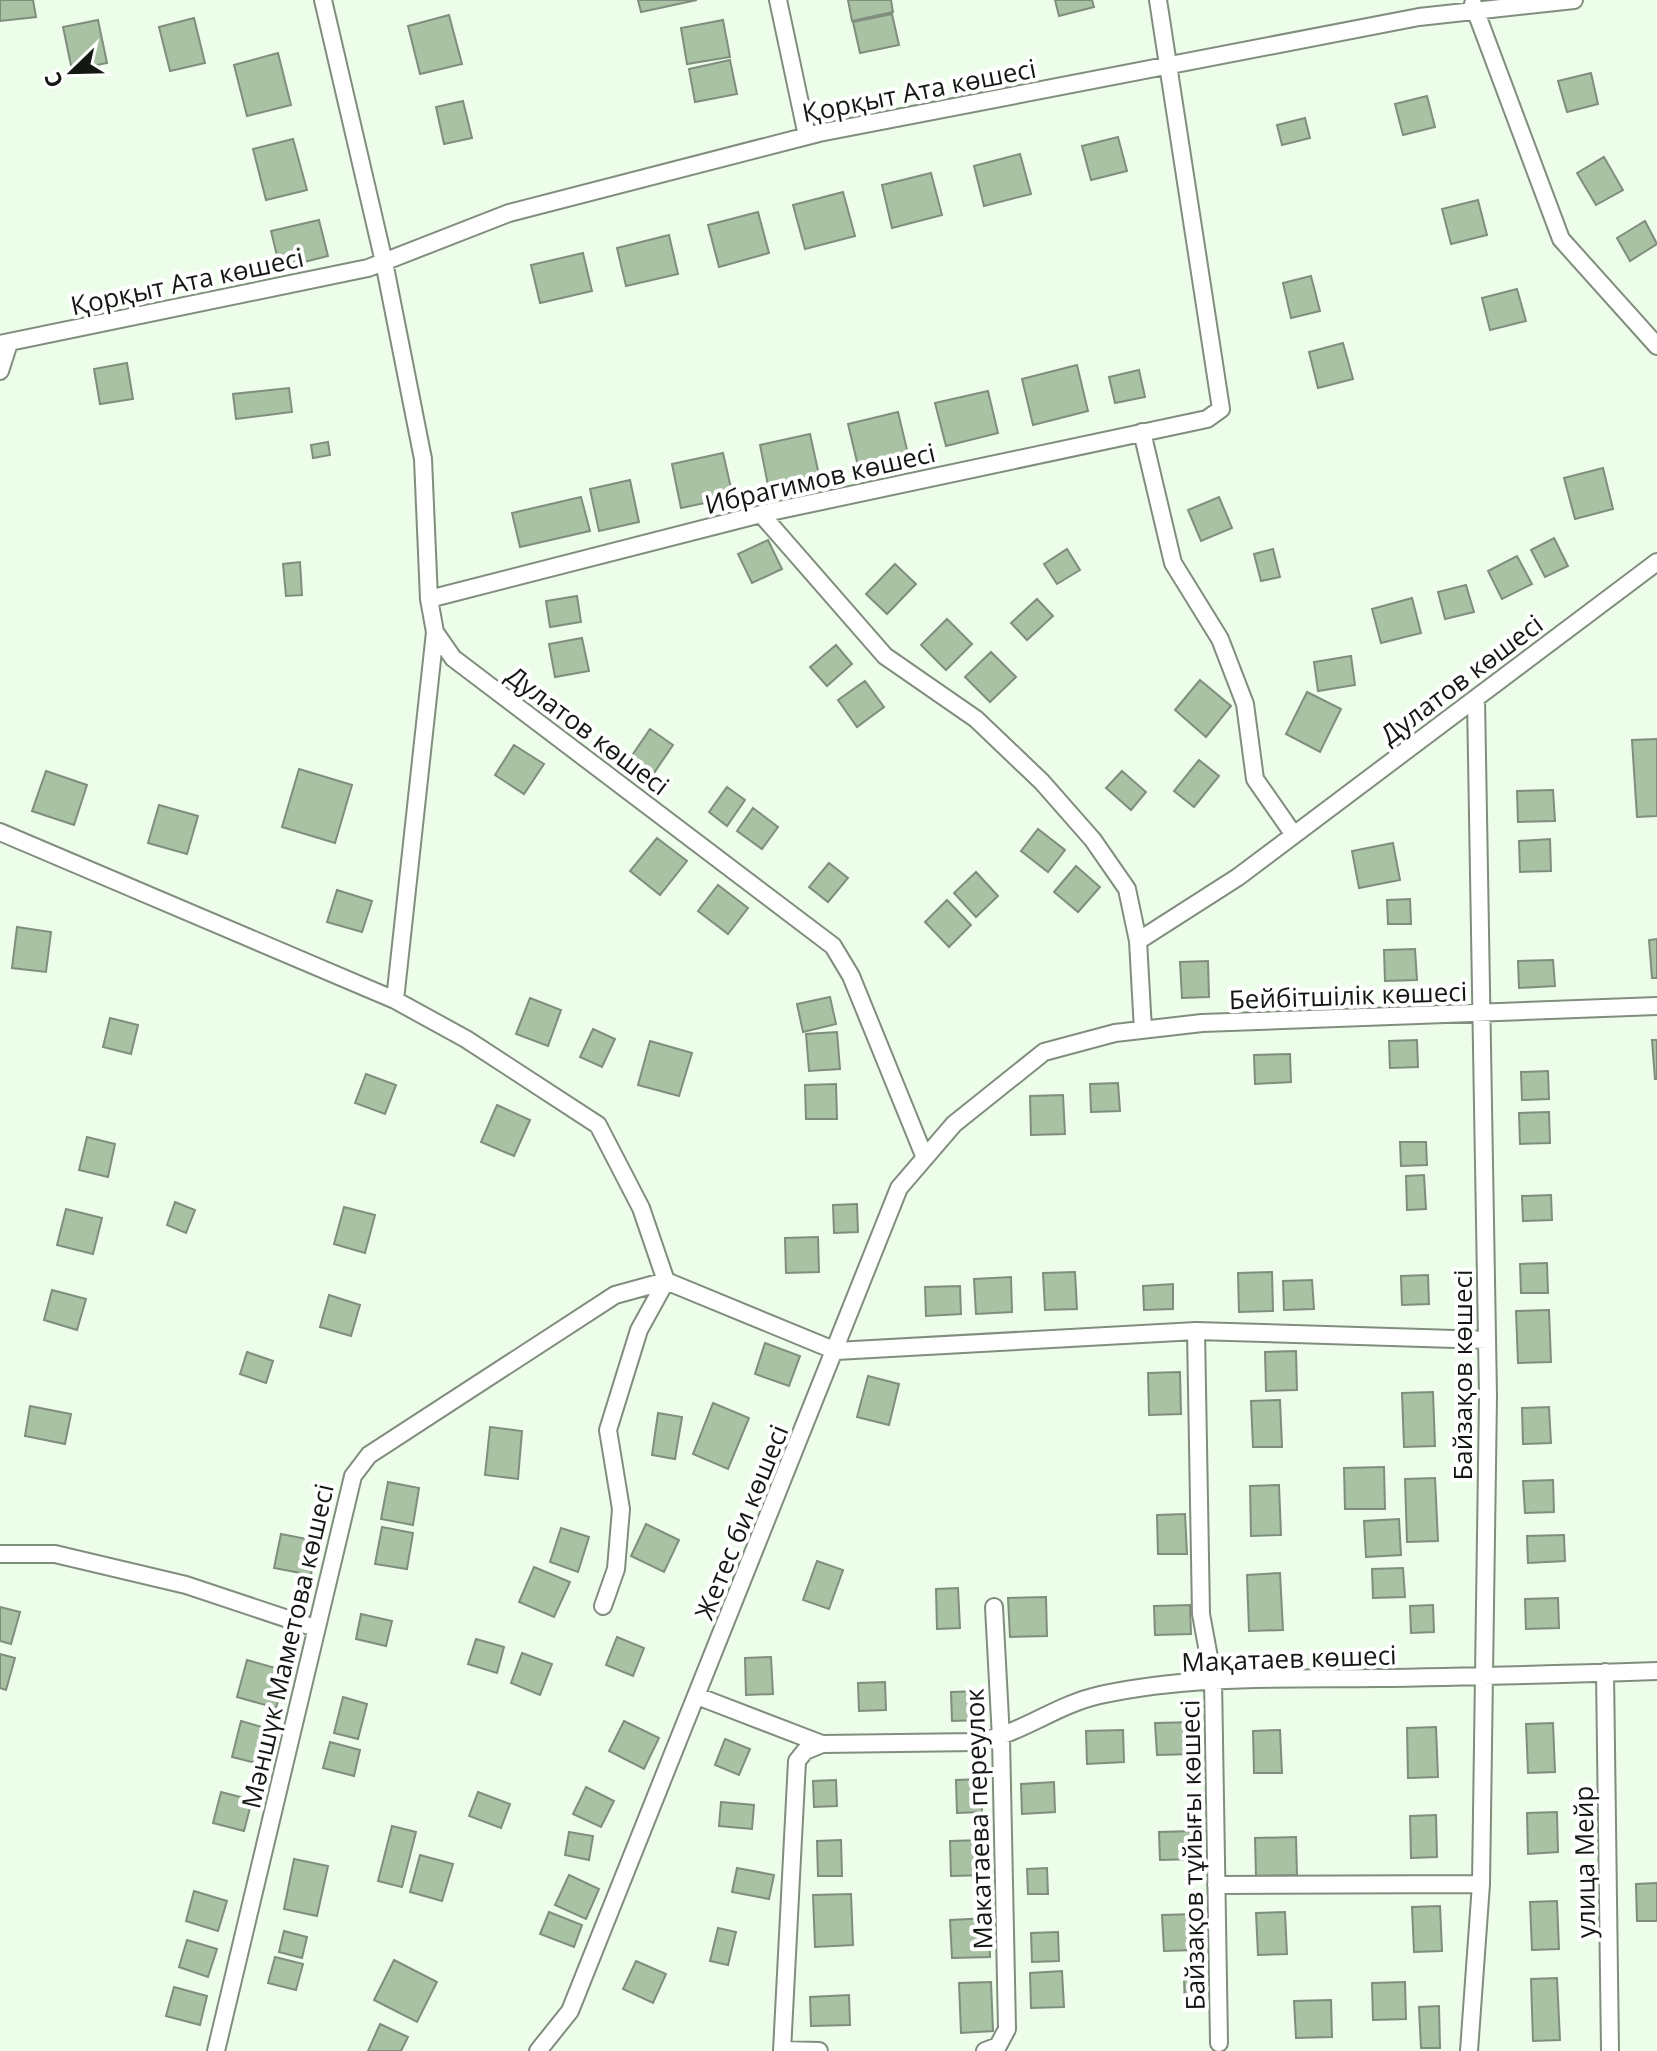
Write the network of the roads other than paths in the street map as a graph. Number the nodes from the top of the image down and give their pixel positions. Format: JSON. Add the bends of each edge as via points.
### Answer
{"nodes":[{"id":1,"x":323,"y":0,"type":"edge"},
{"id":2,"x":778,"y":0,"type":"edge"},
{"id":3,"x":1158,"y":0,"type":"edge"},
{"id":4,"x":1574,"y":0,"type":"edge"},
{"id":5,"x":1474,"y":5,"type":"edge"},
{"id":6,"x":1170,"y":65,"type":"junction"},
{"id":7,"x":807,"y":136,"type":"junction"},
{"id":8,"x":384,"y":262,"type":"junction"},
{"id":9,"x":5,"y":343,"type":"edge"},
{"id":10,"x":1657,"y":346,"type":"edge"},
{"id":11,"x":0,"y":371,"type":"edge"},
{"id":12,"x":1142,"y":432,"type":"junction"},
{"id":13,"x":761,"y":514,"type":"junction"},
{"id":14,"x":1657,"y":562,"type":"edge"},
{"id":15,"x":429,"y":599,"type":"junction"},
{"id":16,"x":435,"y":632,"type":"junction"},
{"id":17,"x":1476,"y":699,"type":"junction"},
{"id":18,"x":0,"y":832,"type":"edge"},
{"id":19,"x":1294,"y":835,"type":"junction"},
{"id":20,"x":1138,"y":941,"type":"junction"},
{"id":21,"x":395,"y":1000,"type":"junction"},
{"id":22,"x":1657,"y":1006,"type":"edge"},
{"id":23,"x":1483,"y":1015,"type":"junction"},
{"id":24,"x":1143,"y":1030,"type":"junction"},
{"id":25,"x":1044,"y":1052,"type":"joint"},
{"id":26,"x":925,"y":1158,"type":"junction"},
{"id":27,"x":666,"y":1281,"type":"junction"},
{"id":28,"x":1196,"y":1331,"type":"junction"},
{"id":29,"x":1487,"y":1340,"type":"junction"},
{"id":30,"x":836,"y":1351,"type":"junction"},
{"id":31,"x":0,"y":1554,"type":"edge"},
{"id":32,"x":603,"y":1606,"type":"dead end"},
{"id":33,"x":994,"y":1607,"type":"dead end"},
{"id":34,"x":315,"y":1628,"type":"junction"},
{"id":35,"x":1657,"y":1671,"type":"edge"},
{"id":36,"x":1605,"y":1672,"type":"junction"},
{"id":37,"x":1482,"y":1677,"type":"junction"},
{"id":38,"x":1213,"y":1679,"type":"junction"},
{"id":39,"x":697,"y":1696,"type":"junction"},
{"id":40,"x":1001,"y":1738,"type":"junction"},
{"id":41,"x":822,"y":1744,"type":"junction"},
{"id":42,"x":1481,"y":1884,"type":"junction"},
{"id":43,"x":1216,"y":1885,"type":"junction"},
{"id":44,"x":1219,"y":2043,"type":"dead end"},
{"id":45,"x":216,"y":2051,"type":"edge"},
{"id":46,"x":538,"y":2051,"type":"edge"},
{"id":47,"x":782,"y":2051,"type":"edge"},
{"id":48,"x":819,"y":2051,"type":"edge"},
{"id":49,"x":985,"y":2051,"type":"edge"},
{"id":50,"x":1469,"y":2051,"type":"edge"},
{"id":51,"x":1610,"y":2051,"type":"edge"}],
"edges":[{"from":1,"to":8,"type":"street"},
{"from":2,"to":7,"type":"street"},
{"from":3,"to":6,"type":"street"},
{"from":4,"to":5,"type":"street","name":"Қорқыт Ата көшесі"},
{"from":5,"to":6,"type":"street","name":"Қорқыт Ата көшесі"},
{"from":5,"to":10,"type":"street","via":[[1561,239]]},
{"from":6,"to":7,"type":"street","name":"Қорқыт Ата көшесі"},
{"from":6,"to":12,"type":"street","name":"Ибрагимов көшесі","via":[[1221,409],[1207,419]]},
{"from":7,"to":8,"type":"street","name":"Қорқыт Ата көшесі","via":[[509,213]]},
{"from":8,"to":9,"type":"street","name":"Қорқыт Ата көшесі"},
{"from":8,"to":15,"type":"street","name":"Дулатов көшесі","via":[[423,459]]},
{"from":9,"to":11,"type":"street"},
{"from":12,"to":13,"type":"street","name":"Ибрагимов көшесі"},
{"from":12,"to":19,"type":"street","via":[[1173,563],[1225,652],[1245,704],[1255,779]]},
{"from":13,"to":15,"type":"street","name":"Ибрагимов көшесі"},
{"from":13,"to":20,"type":"street","via":[[885,656],[976,719],[1042,782],[1127,889]]},
{"from":14,"to":17,"type":"street","name":"Дулатов көшесі"},
{"from":15,"to":16,"type":"street","name":"Дулатов көшесі"},
{"from":16,"to":21,"type":"street"},
{"from":16,"to":26,"type":"street","name":"Дулатов көшесі","via":[[453,658],[833,946],[851,976]]},
{"from":17,"to":19,"type":"street","name":"Дулатов көшесі"},
{"from":17,"to":23,"type":"street","name":"Байзақов көшесі"},
{"from":18,"to":21,"type":"street"},
{"from":19,"to":20,"type":"street","name":"Дулатов көшесі"},
{"from":20,"to":24,"type":"street"},
{"from":21,"to":27,"type":"street","via":[[466,1039],[598,1125],[641,1208]]},
{"from":22,"to":23,"type":"street","name":"Бейбітшілік көшесі"},
{"from":23,"to":24,"type":"street","name":"Бейбітшілік көшесі","via":[[1202,1023]]},
{"from":23,"to":29,"type":"street","name":"Байзақов көшесі"},
{"from":24,"to":25,"type":"street","name":"Бейбітшілік көшесі"},
{"from":25,"to":26,"type":"street","name":"Жетес би көшесі","via":[[954,1124]]},
{"from":26,"to":30,"type":"street","name":"Жетес би көшесі","via":[[899,1188]]},
{"from":27,"to":30,"type":"street"},
{"from":27,"to":32,"type":"street","via":[[639,1330],[608,1430],[621,1509],[616,1569]]},
{"from":27,"to":34,"type":"street","name":"Мәншүк Маметова көшесі","via":[[615,1295],[369,1455],[353,1476]]},
{"from":28,"to":29,"type":"street"},
{"from":28,"to":30,"type":"street"},
{"from":28,"to":38,"type":"street","name":"Байзақов тұйығы көшесі","via":[[1201,1614]]},
{"from":29,"to":37,"type":"street","name":"Байзақов көшесі"},
{"from":30,"to":39,"type":"street","name":"Жетес би көшесі"},
{"from":31,"to":34,"type":"street","via":[[55,1554],[186,1585]]},
{"from":33,"to":40,"type":"street","name":"Макатаева переулок"},
{"from":34,"to":45,"type":"street","name":"Мәншүк Маметова көшесі"},
{"from":35,"to":36,"type":"street","name":"Мақатаев көшесі"},
{"from":36,"to":37,"type":"street","name":"Мақатаев көшесі"},
{"from":36,"to":51,"type":"street","name":"улица Мейр"},
{"from":37,"to":38,"type":"street","name":"Мақатаев көшесі"},
{"from":37,"to":42,"type":"street","name":"Байзақов көшесі"},
{"from":38,"to":40,"type":"street","name":"Мақатаев көшесі","via":[[1099,1695],[1049,1712]]},
{"from":38,"to":43,"type":"street","name":"Байзақов тұйығы көшесі"},
{"from":39,"to":41,"type":"street"},
{"from":39,"to":46,"type":"street","name":"Жетес би көшесі","via":[[570,2011]]},
{"from":40,"to":41,"type":"street","name":"Мақатаев көшесі"},
{"from":40,"to":49,"type":"street","name":"Макатаева переулок","via":[[1007,2029],[998,2046]]},
{"from":41,"to":47,"type":"street","via":[[797,1761]]},
{"from":42,"to":43,"type":"street"},
{"from":42,"to":50,"type":"street","name":"Байзақов көшесі"},
{"from":43,"to":44,"type":"street","name":"Байзақов тұйығы көшесі"},
{"from":47,"to":48,"type":"street"}]}
